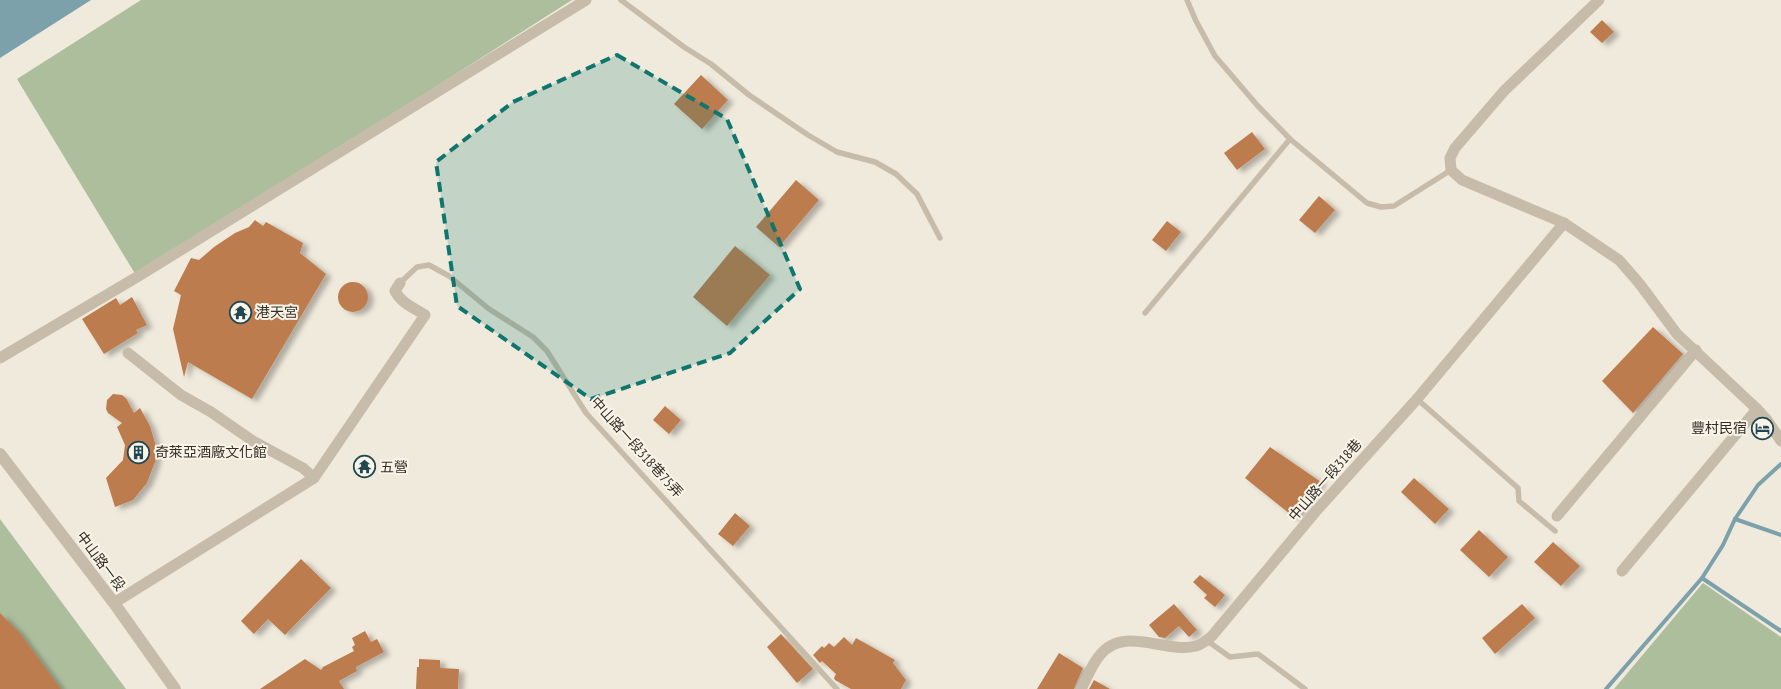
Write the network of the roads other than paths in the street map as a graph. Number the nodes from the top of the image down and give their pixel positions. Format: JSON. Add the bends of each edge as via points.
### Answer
{"nodes":[{"id":1,"x":586,"y":0,"type":"edge"},
{"id":2,"x":621,"y":0,"type":"edge"},
{"id":3,"x":1187,"y":0,"type":"edge"},
{"id":4,"x":1599,"y":0,"type":"edge"},
{"id":5,"x":1290,"y":139,"type":"junction"},
{"id":6,"x":1451,"y":170,"type":"junction"},
{"id":7,"x":1564,"y":223,"type":"junction"},
{"id":8,"x":940,"y":238,"type":"dead end"},
{"id":9,"x":400,"y":283,"type":"joint"},
{"id":10,"x":1145,"y":313,"type":"dead end"},
{"id":11,"x":1696,"y":350,"type":"junction"},
{"id":12,"x":128,"y":353,"type":"dead end"},
{"id":13,"x":0,"y":358,"type":"edge"},
{"id":14,"x":1417,"y":400,"type":"junction"},
{"id":15,"x":1757,"y":409,"type":"junction"},
{"id":16,"x":1781,"y":441,"type":"edge"},
{"id":17,"x":0,"y":454,"type":"edge"},
{"id":18,"x":314,"y":478,"type":"junction"},
{"id":19,"x":1557,"y":516,"type":"dead end"},
{"id":20,"x":1555,"y":532,"type":"dead end"},
{"id":21,"x":1622,"y":571,"type":"dead end"},
{"id":22,"x":114,"y":603,"type":"junction"},
{"id":23,"x":1206,"y":640,"type":"junction"},
{"id":24,"x":175,"y":689,"type":"edge"},
{"id":25,"x":837,"y":689,"type":"edge"},
{"id":26,"x":1081,"y":689,"type":"edge"},
{"id":27,"x":1305,"y":689,"type":"edge"}],
"edges":[{"from":1,"to":13,"type":"street"},
{"from":2,"to":8,"type":"lane","via":[[711,64],[749,96],[808,135],[837,152],[876,162],[896,174],[918,194]]},
{"from":3,"to":5,"type":"lane","via":[[1215,56]]},
{"from":4,"to":6,"type":"street","via":[[1504,92],[1455,148],[1450,158]]},
{"from":5,"to":6,"type":"lane","via":[[1367,203],[1381,207],[1394,206]]},
{"from":5,"to":10,"type":"lane"},
{"from":6,"to":7,"type":"street","via":[[1462,180]]},
{"from":7,"to":11,"type":"street","via":[[1619,260],[1677,334]]},
{"from":7,"to":14,"type":"street","name":"中山路一段318巷"},
{"from":9,"to":18,"type":"street","via":[[395,290],[398,297],[425,316]]},
{"from":9,"to":25,"type":"lane","name":"中山路一段318巷75弄","via":[[417,267],[429,265],[532,337],[547,351],[586,413]]},
{"from":11,"to":15,"type":"street"},
{"from":11,"to":19,"type":"street"},
{"from":12,"to":18,"type":"street","via":[[181,395],[253,441],[303,468]]},
{"from":14,"to":20,"type":"lane","via":[[1518,488],[1519,501]]},
{"from":14,"to":23,"type":"street","name":"中山路一段318巷"},
{"from":15,"to":16,"type":"street"},
{"from":15,"to":21,"type":"street"},
{"from":17,"to":22,"type":"street","name":"中山路一段"},
{"from":18,"to":22,"type":"street"},
{"from":22,"to":24,"type":"street","name":"中山路一段"},
{"from":23,"to":26,"type":"street","name":"中山路一段318巷","via":[[1198,646],[1186,648],[1128,640],[1114,644],[1100,654]]},
{"from":23,"to":27,"type":"lane","via":[[1230,657],[1258,654]]}]}
